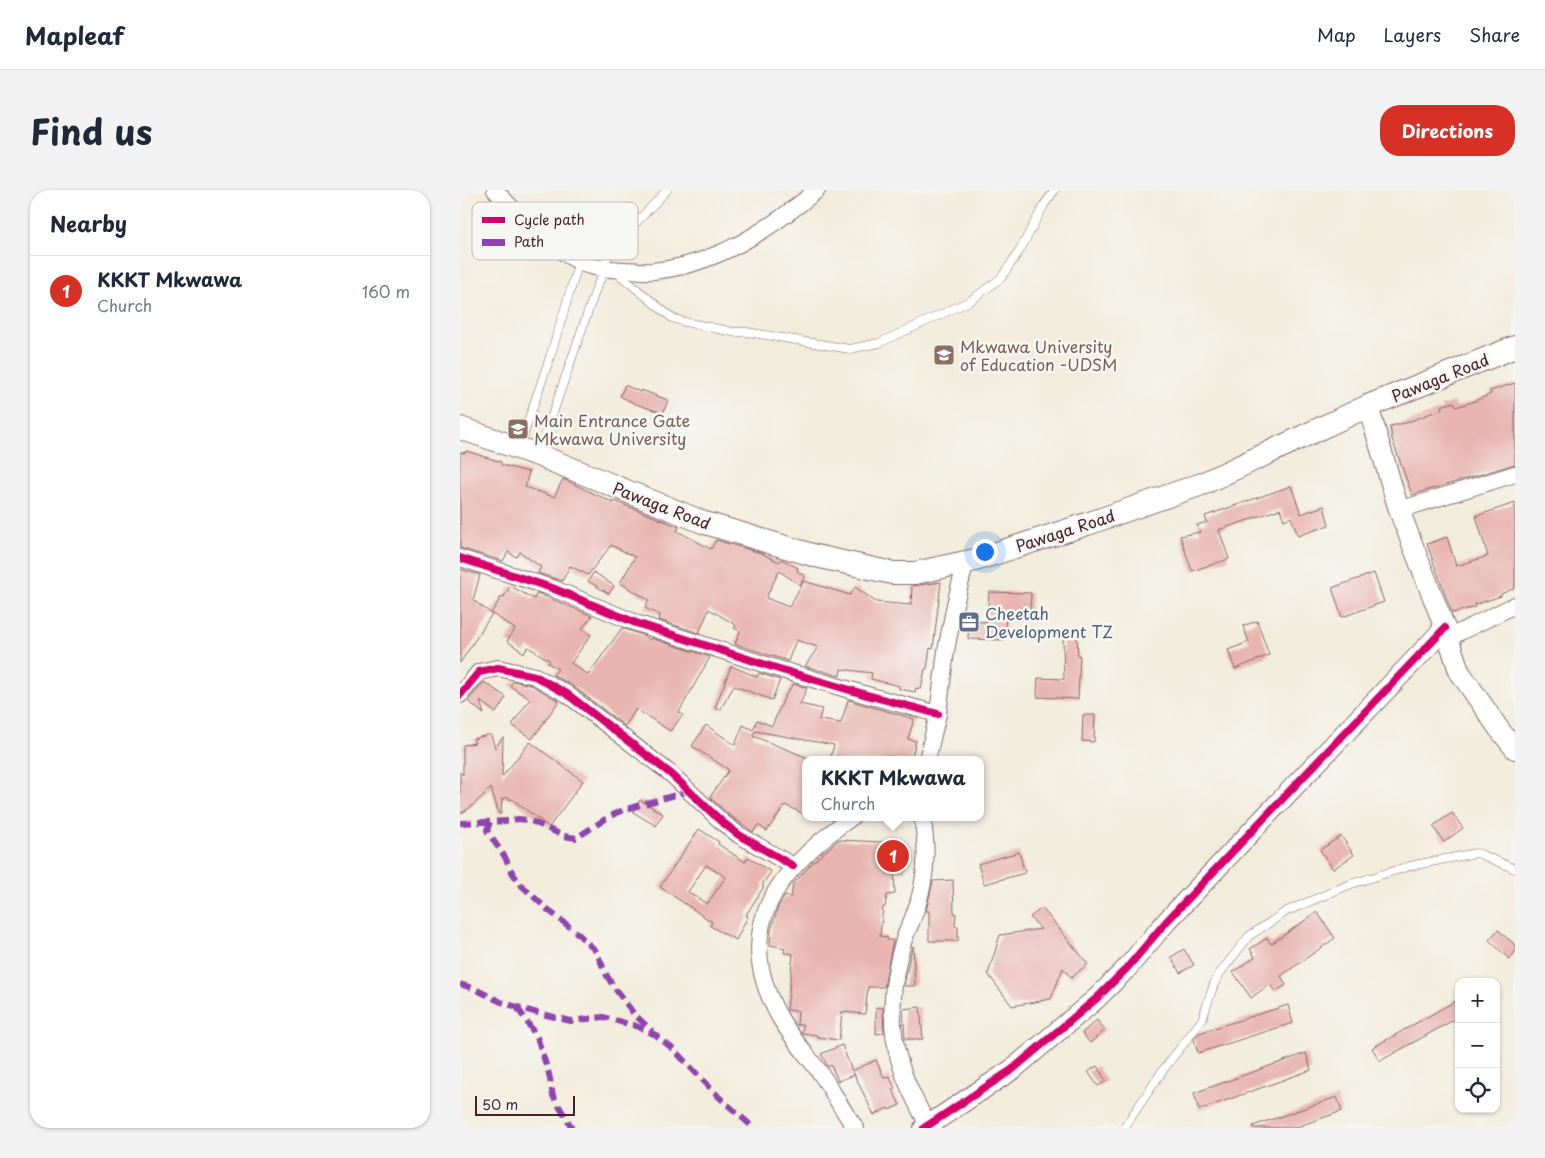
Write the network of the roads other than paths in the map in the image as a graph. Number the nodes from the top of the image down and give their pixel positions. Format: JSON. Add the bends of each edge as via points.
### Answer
{"nodes":[{"id":1,"x":495,"y":190,"type":"edge"},
{"id":2,"x":667,"y":190,"type":"edge"},
{"id":3,"x":817,"y":190,"type":"edge"},
{"id":4,"x":1055,"y":190,"type":"edge"},
{"id":5,"x":506,"y":202,"type":"edge"},
{"id":6,"x":638,"y":221,"type":"edge"},
{"id":7,"x":576,"y":260,"type":"edge"},
{"id":8,"x":610,"y":260,"type":"edge"},
{"id":9,"x":579,"y":262,"type":"junction"},
{"id":10,"x":606,"y":269,"type":"junction"},
{"id":11,"x":1515,"y":347,"type":"edge"},
{"id":12,"x":1368,"y":406,"type":"junction"},
{"id":13,"x":460,"y":428,"type":"edge"},
{"id":14,"x":528,"y":452,"type":"junction"},
{"id":15,"x":1515,"y":474,"type":"edge"},
{"id":16,"x":1399,"y":510,"type":"junction"},
{"id":17,"x":460,"y":558,"type":"edge"},
{"id":18,"x":966,"y":562,"type":"junction"},
{"id":19,"x":1515,"y":605,"type":"edge"},
{"id":20,"x":1446,"y":634,"type":"junction"},
{"id":21,"x":460,"y":695,"type":"edge"},
{"id":22,"x":938,"y":714,"type":"junction"},
{"id":23,"x":1515,"y":749,"type":"edge"},
{"id":24,"x":928,"y":756,"type":"edge"},
{"id":25,"x":846,"y":821,"type":"edge"},
{"id":26,"x":922,"y":821,"type":"edge"},
{"id":27,"x":793,"y":866,"type":"junction"},
{"id":28,"x":1515,"y":869,"type":"edge"},
{"id":29,"x":926,"y":1127,"type":"edge"},
{"id":30,"x":856,"y":1128,"type":"edge"},
{"id":31,"x":1124,"y":1128,"type":"edge"}],
"edges":[{"from":1,"to":5,"type":"street"},
{"from":2,"to":6,"type":"lane"},
{"from":3,"to":10,"type":"street","via":[[787,215],[739,245],[692,264],[652,271]]},
{"from":4,"to":10,"type":"lane","via":[[1015,258],[1001,278],[985,292],[879,343],[850,349],[733,332],[672,318],[639,289]]},
{"from":7,"to":9,"type":"street"},
{"from":8,"to":10,"type":"lane"},
{"from":9,"to":10,"type":"street"},
{"from":9,"to":14,"type":"lane","via":[[544,375]]},
{"from":10,"to":14,"type":"lane"},
{"from":11,"to":12,"type":"main road","name":"Pawaga Road"},
{"from":12,"to":16,"type":"street"},
{"from":12,"to":18,"type":"main road","name":"Pawaga Road","via":[[1202,484]]},
{"from":13,"to":14,"type":"main road","name":"Pawaga Road"},
{"from":14,"to":18,"type":"main road","name":"Pawaga Road","via":[[705,523],[816,556],[892,572],[915,573]]},
{"from":15,"to":16,"type":"street"},
{"from":16,"to":20,"type":"street"},
{"from":17,"to":22,"type":"street","via":[[552,588],[636,622],[782,670]]},
{"from":18,"to":22,"type":"street","via":[[946,651]]},
{"from":19,"to":20,"type":"street"},
{"from":20,"to":23,"type":"street","via":[[1459,670]]},
{"from":20,"to":29,"type":"street","via":[[1266,816],[1097,998],[1013,1069]]},
{"from":21,"to":27,"type":"street","via":[[478,672],[498,668],[535,676],[567,694],[671,774],[739,835]]},
{"from":22,"to":24,"type":"street"},
{"from":25,"to":27,"type":"street"},
{"from":26,"to":29,"type":"street","via":[[926,854],[924,883],[901,949],[892,1004],[894,1039],[901,1067]]},
{"from":27,"to":30,"type":"street","via":[[777,888],[762,923],[759,950],[763,975],[780,1017]]},
{"from":28,"to":31,"type":"lane","via":[[1476,853],[1410,866],[1351,884],[1287,911],[1249,936],[1220,973],[1202,1020]]}]}
